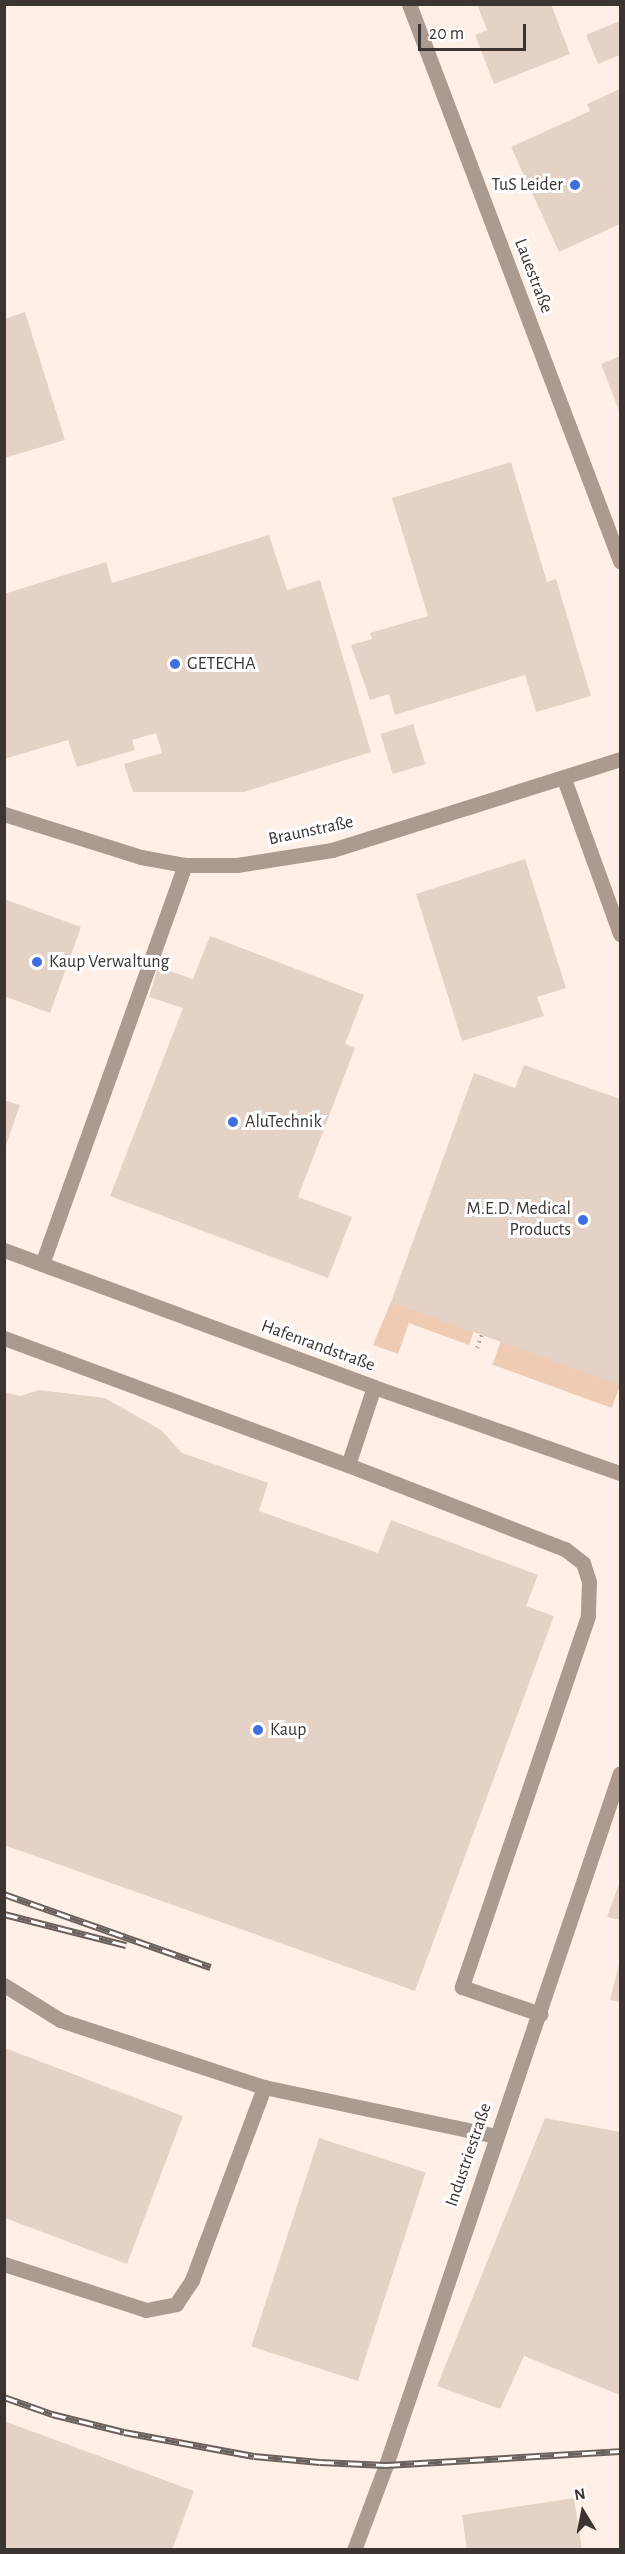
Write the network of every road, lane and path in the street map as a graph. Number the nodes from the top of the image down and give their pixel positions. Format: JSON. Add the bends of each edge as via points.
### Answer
{"nodes":[{"id":1,"x":409,"y":4,"type":"edge"},
{"id":2,"x":621,"y":561,"type":"edge"},
{"id":3,"x":621,"y":759,"type":"edge"},
{"id":4,"x":564,"y":779,"type":"junction"},
{"id":5,"x":4,"y":814,"type":"edge"},
{"id":6,"x":185,"y":865,"type":"junction"},
{"id":7,"x":621,"y":934,"type":"edge"},
{"id":8,"x":4,"y":1250,"type":"edge"},
{"id":9,"x":42,"y":1264,"type":"junction"},
{"id":10,"x":482,"y":1334,"type":"dead end"},
{"id":11,"x":4,"y":1338,"type":"edge"},
{"id":12,"x":477,"y":1348,"type":"dead end"},
{"id":13,"x":374,"y":1387,"type":"junction"},
{"id":14,"x":348,"y":1465,"type":"junction"},
{"id":15,"x":621,"y":1473,"type":"edge"},
{"id":16,"x":621,"y":1773,"type":"edge"},
{"id":17,"x":4,"y":1985,"type":"edge"},
{"id":18,"x":540,"y":2014,"type":"junction"},
{"id":19,"x":264,"y":2087,"type":"junction"},
{"id":20,"x":497,"y":2136,"type":"junction"},
{"id":21,"x":4,"y":2264,"type":"edge"},
{"id":22,"x":354,"y":2550,"type":"edge"}],
"edges":[{"from":1,"to":2,"type":"street","name":"Lauestraße"},
{"from":3,"to":4,"type":"street","name":"Braunstraße"},
{"from":4,"to":6,"type":"street","name":"Braunstraße","via":[[332,850],[237,865]]},
{"from":4,"to":7,"type":"street"},
{"from":5,"to":6,"type":"street","name":"Braunstraße","via":[[141,857]]},
{"from":6,"to":9,"type":"street"},
{"from":8,"to":9,"type":"street","name":"Hafenrandstraße"},
{"from":9,"to":13,"type":"street","name":"Hafenrandstraße"},
{"from":10,"to":12,"type":"path"},
{"from":11,"to":14,"type":"street"},
{"from":13,"to":14,"type":"street"},
{"from":13,"to":15,"type":"street","name":"Hafenrandstraße"},
{"from":14,"to":18,"type":"street","via":[[565,1549],[583,1563],[589,1582],[588,1616],[462,1987]]},
{"from":16,"to":18,"type":"street","name":"Industriestraße"},
{"from":17,"to":19,"type":"street","via":[[60,2020]]},
{"from":18,"to":20,"type":"street","name":"Industriestraße"},
{"from":19,"to":20,"type":"street"},
{"from":19,"to":21,"type":"street","via":[[192,2280],[176,2304],[146,2310]]},
{"from":20,"to":22,"type":"street","name":"Industriestraße"}]}
